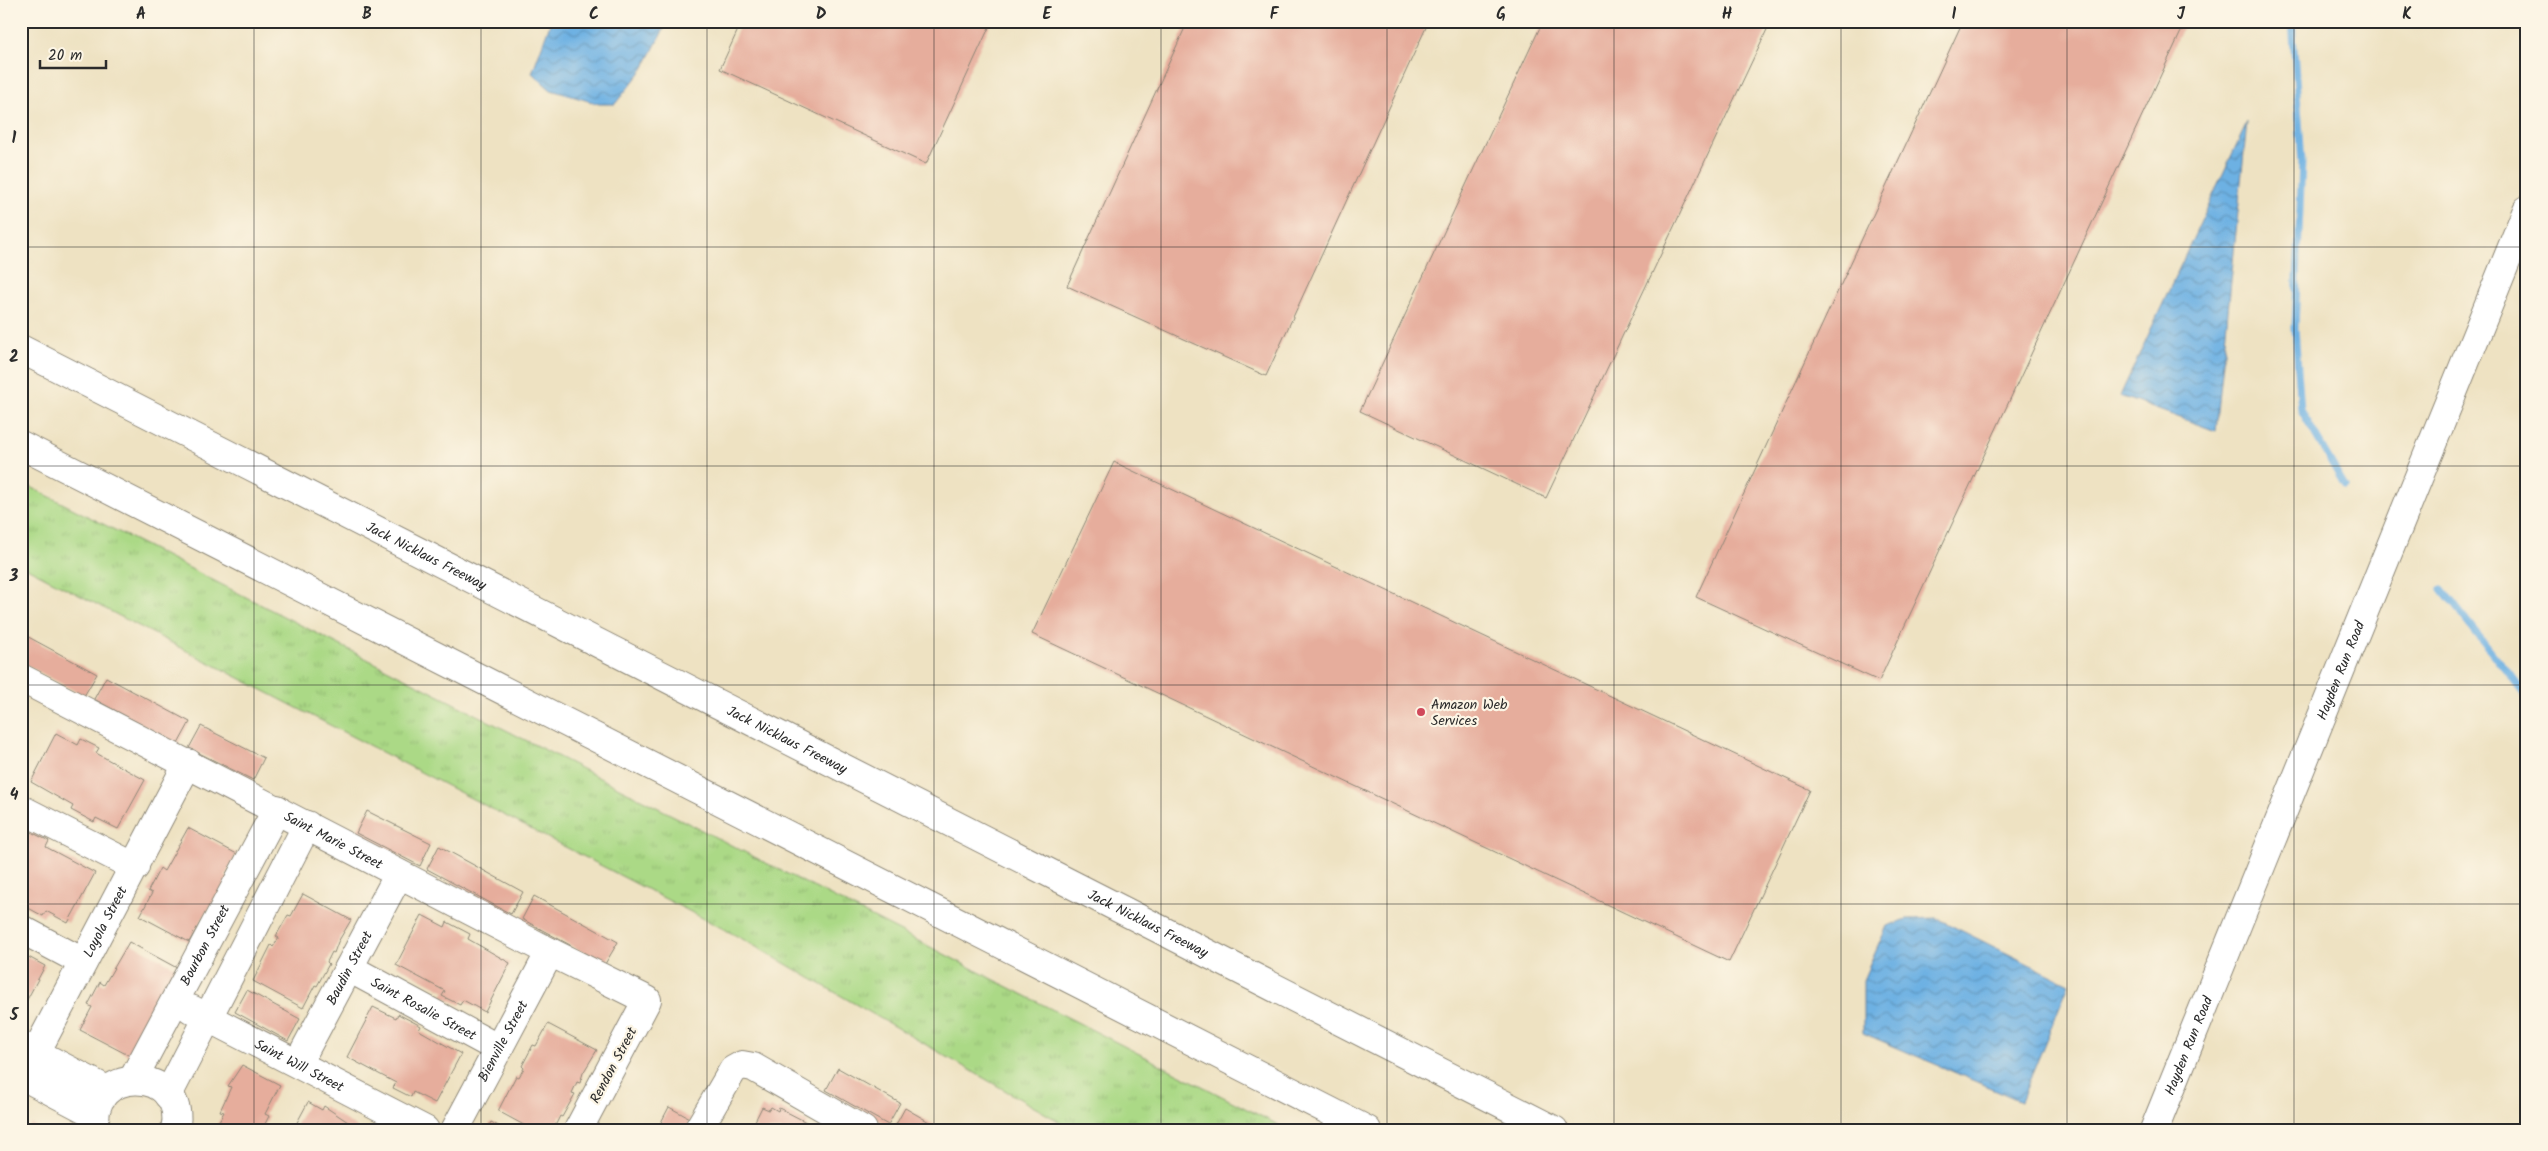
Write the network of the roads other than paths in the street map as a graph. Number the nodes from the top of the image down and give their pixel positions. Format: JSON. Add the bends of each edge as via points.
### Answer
{"nodes":[{"id":1,"x":2527,"y":210,"type":"edge"},
{"id":2,"x":21,"y":349,"type":"edge"},
{"id":3,"x":21,"y":445,"type":"edge"},
{"id":4,"x":25,"y":688,"type":"edge"},
{"id":5,"x":188,"y":763,"type":"junction"},
{"id":6,"x":21,"y":809,"type":"edge"},
{"id":7,"x":277,"y":809,"type":"junction"},
{"id":8,"x":307,"y":825,"type":"junction"},
{"id":9,"x":135,"y":867,"type":"junction"},
{"id":10,"x":399,"y":874,"type":"junction"},
{"id":11,"x":21,"y":929,"type":"edge"},
{"id":12,"x":550,"y":952,"type":"junction"},
{"id":13,"x":84,"y":962,"type":"junction"},
{"id":14,"x":349,"y":968,"type":"junction"},
{"id":15,"x":174,"y":1000,"type":"junction"},
{"id":16,"x":647,"y":1000,"type":"joint"},
{"id":17,"x":207,"y":1017,"type":"junction"},
{"id":18,"x":499,"y":1050,"type":"junction"},
{"id":19,"x":298,"y":1063,"type":"junction"},
{"id":20,"x":25,"y":1066,"type":"edge"},
{"id":21,"x":133,"y":1079,"type":"junction"},
{"id":22,"x":168,"y":1095,"type":"junction"},
{"id":23,"x":99,"y":1111,"type":"edge"},
{"id":24,"x":175,"y":1130,"type":"edge"},
{"id":25,"x":424,"y":1130,"type":"edge"},
{"id":26,"x":454,"y":1130,"type":"edge"},
{"id":27,"x":578,"y":1130,"type":"edge"},
{"id":28,"x":698,"y":1130,"type":"edge"},
{"id":29,"x":863,"y":1130,"type":"edge"},
{"id":30,"x":1367,"y":1130,"type":"edge"},
{"id":31,"x":1554,"y":1130,"type":"edge"},
{"id":32,"x":2154,"y":1130,"type":"edge"}],
"edges":[{"from":1,"to":32,"type":"main road","name":"Hayden Run Road"},
{"from":2,"to":31,"type":"main road","name":"Jack Nicklaus Freeway"},
{"from":3,"to":30,"type":"main road"},
{"from":4,"to":5,"type":"main road","name":"Saint Marie Street"},
{"from":5,"to":7,"type":"main road","name":"Saint Marie Street"},
{"from":5,"to":9,"type":"main road","name":"Loyola Street"},
{"from":6,"to":9,"type":"main road"},
{"from":7,"to":8,"type":"main road","name":"Saint Marie Street"},
{"from":7,"to":15,"type":"main road","name":"Bourbon Street"},
{"from":8,"to":10,"type":"main road","name":"Saint Marie Street"},
{"from":8,"to":17,"type":"main road"},
{"from":9,"to":13,"type":"main road","name":"Loyola Street"},
{"from":10,"to":12,"type":"main road","name":"Saint Marie Street"},
{"from":10,"to":14,"type":"main road","name":"Baudin Street"},
{"from":11,"to":13,"type":"main road"},
{"from":12,"to":16,"type":"main road","name":"Saint Marie Street"},
{"from":12,"to":18,"type":"main road","name":"Bienville Street"},
{"from":13,"to":20,"type":"main road","name":"Loyola Street"},
{"from":14,"to":18,"type":"main road","name":"Saint Rosalie Street"},
{"from":14,"to":19,"type":"main road","name":"Baudin Street"},
{"from":15,"to":17,"type":"main road","name":"Saint Will Street"},
{"from":15,"to":21,"type":"main road","name":"Bourbon Street"},
{"from":16,"to":27,"type":"main road","name":"Rendon Street"},
{"from":17,"to":19,"type":"main road","name":"Saint Will Street"},
{"from":17,"to":22,"type":"main road"},
{"from":18,"to":26,"type":"main road","name":"Bienville Street"},
{"from":19,"to":25,"type":"main road","name":"Saint Will Street"},
{"from":20,"to":23,"type":"main road"},
{"from":21,"to":22,"type":"main road","via":[[152,1083]]},
{"from":21,"to":23,"type":"main road","via":[[119,1082]]},
{"from":22,"to":24,"type":"main road","via":[[175,1107]]},
{"from":28,"to":29,"type":"main road","via":[[732,1070],[742,1065],[753,1067]]}]}
